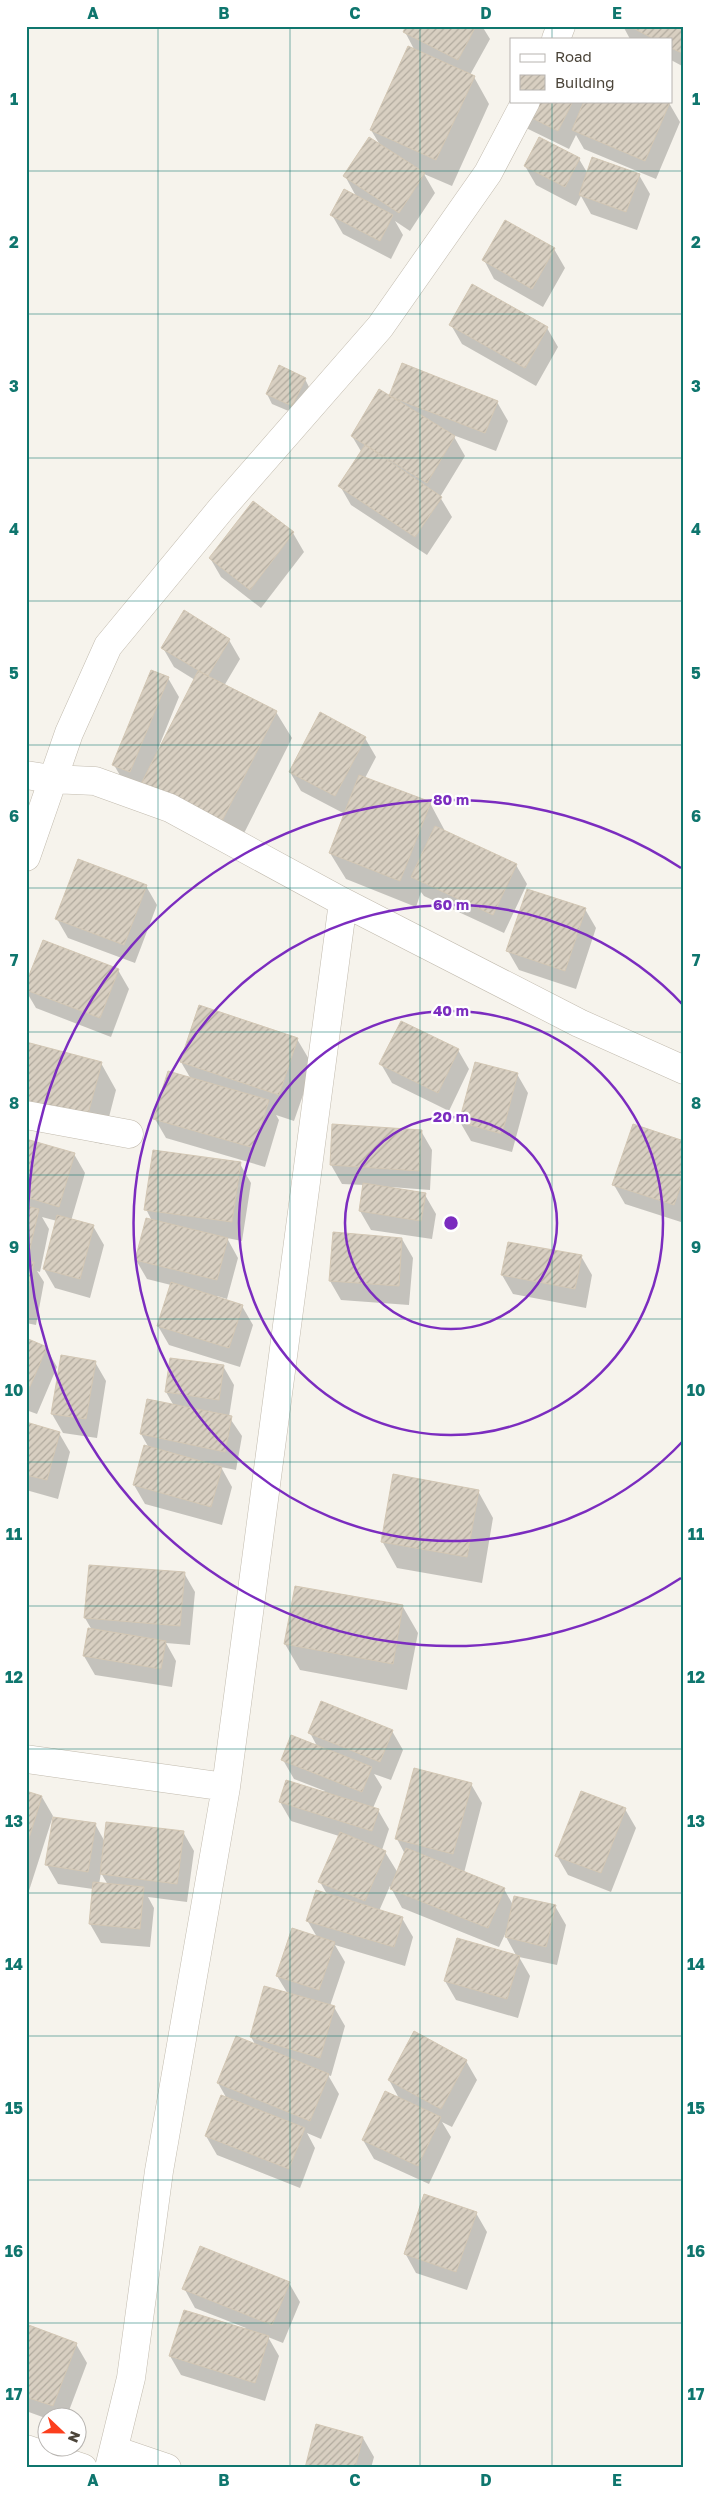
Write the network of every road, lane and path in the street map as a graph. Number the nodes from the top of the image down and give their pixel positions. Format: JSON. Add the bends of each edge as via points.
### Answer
{"nodes":[{"id":1,"x":561,"y":26,"type":"edge"},
{"id":2,"x":556,"y":38,"type":"edge"},
{"id":3,"x":525,"y":102,"type":"edge"},
{"id":4,"x":39,"y":777,"type":"edge"},
{"id":5,"x":26,"y":857,"type":"edge"},
{"id":6,"x":343,"y":902,"type":"junction"},
{"id":7,"x":684,"y":1070,"type":"edge"},
{"id":8,"x":26,"y":1115,"type":"edge"},
{"id":9,"x":129,"y":1134,"type":"dead end"},
{"id":10,"x":26,"y":1760,"type":"edge"},
{"id":11,"x":226,"y":1787,"type":"junction"},
{"id":12,"x":26,"y":2449,"type":"edge"},
{"id":13,"x":111,"y":2459,"type":"edge"},
{"id":14,"x":83,"y":2468,"type":"edge"},
{"id":15,"x":167,"y":2468,"type":"edge"}],
"edges":[{"from":1,"to":2,"type":"street"},
{"from":3,"to":4,"type":"street","via":[[488,173],[380,327],[221,509],[108,646],[69,733]]},
{"from":4,"to":5,"type":"street"},
{"from":4,"to":6,"type":"street","via":[[95,781],[170,808]]},
{"from":6,"to":7,"type":"street","via":[[579,1022]]},
{"from":6,"to":11,"type":"street"},
{"from":8,"to":9,"type":"street"},
{"from":10,"to":11,"type":"street"},
{"from":11,"to":13,"type":"street","via":[[159,2171],[131,2378]]},
{"from":12,"to":14,"type":"street"},
{"from":13,"to":15,"type":"street"}]}
